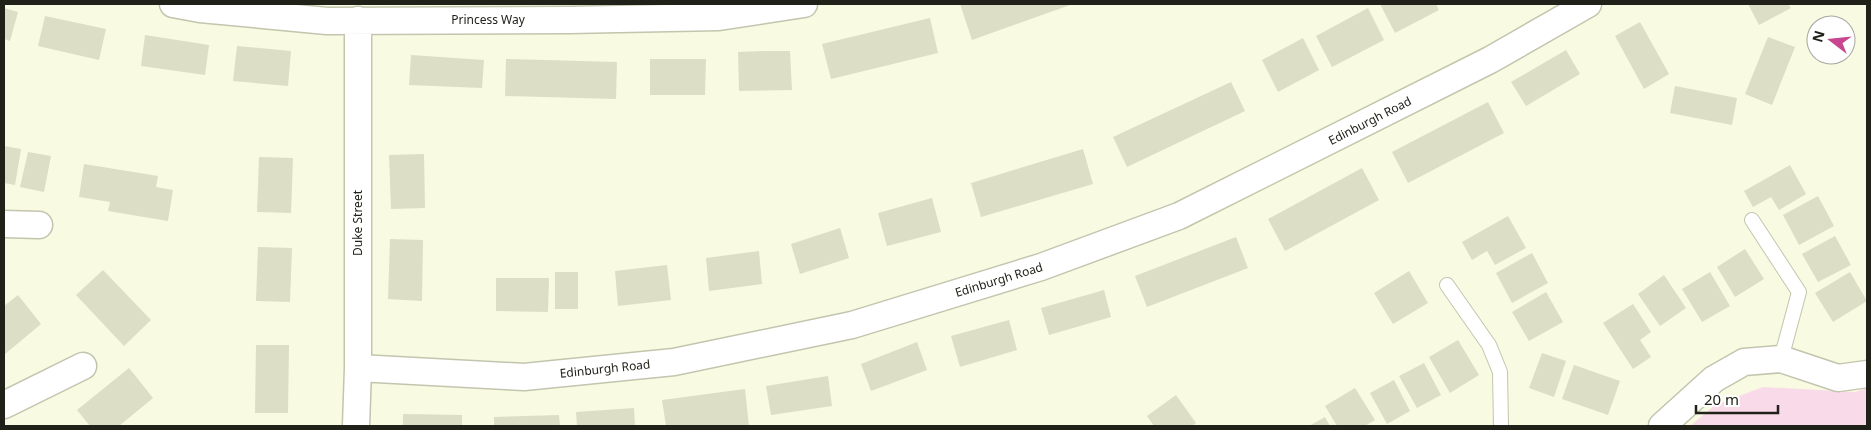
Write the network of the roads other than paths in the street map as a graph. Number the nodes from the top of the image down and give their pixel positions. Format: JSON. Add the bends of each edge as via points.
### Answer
{"nodes":[{"id":1,"x":173,"y":4,"type":"edge"},
{"id":2,"x":804,"y":4,"type":"edge"},
{"id":3,"x":1588,"y":4,"type":"edge"},
{"id":4,"x":327,"y":12,"type":"edge"},
{"id":5,"x":570,"y":12,"type":"edge"},
{"id":6,"x":358,"y":20,"type":"junction"},
{"id":7,"x":1752,"y":220,"type":"dead end"},
{"id":8,"x":4,"y":224,"type":"edge"},
{"id":9,"x":39,"y":225,"type":"dead end"},
{"id":10,"x":1447,"y":285,"type":"dead end"},
{"id":11,"x":1781,"y":360,"type":"junction"},
{"id":12,"x":83,"y":366,"type":"dead end"},
{"id":13,"x":358,"y":368,"type":"junction"},
{"id":14,"x":1867,"y":374,"type":"edge"},
{"id":15,"x":4,"y":406,"type":"edge"},
{"id":16,"x":356,"y":426,"type":"edge"},
{"id":17,"x":1501,"y":426,"type":"edge"},
{"id":18,"x":1662,"y":426,"type":"edge"}],
"edges":[{"from":1,"to":4,"type":"street","name":"Princess Way","via":[[200,9]]},
{"from":2,"to":5,"type":"street","name":"Princess Way","via":[[719,16]]},
{"from":3,"to":13,"type":"street","name":"Edinburgh Road","via":[[1490,60],[1180,216],[1041,267],[852,325],[674,362],[524,377]]},
{"from":4,"to":6,"type":"street","name":"Princess Way"},
{"from":5,"to":6,"type":"street","name":"Princess Way"},
{"from":6,"to":13,"type":"street","name":"Duke Street"},
{"from":7,"to":11,"type":"lane","via":[[1799,292]]},
{"from":8,"to":9,"type":"street"},
{"from":10,"to":17,"type":"lane","via":[[1489,345],[1500,372]]},
{"from":11,"to":14,"type":"street","via":[[1838,378]]},
{"from":11,"to":18,"type":"street","via":[[1744,362],[1714,379]]},
{"from":12,"to":15,"type":"street"},
{"from":13,"to":16,"type":"street","name":"Duke Street"}]}
